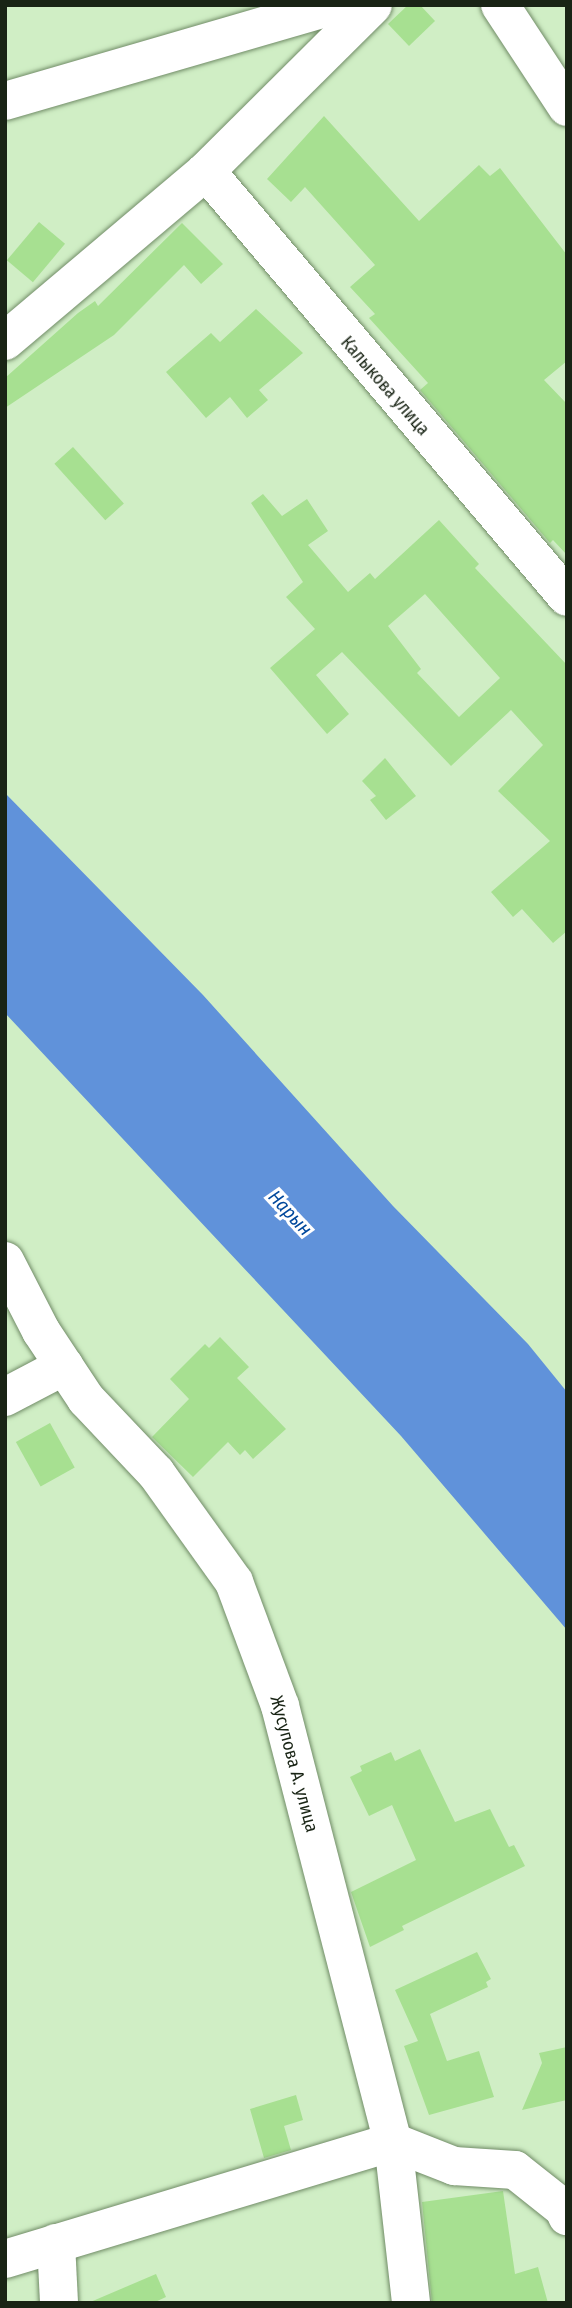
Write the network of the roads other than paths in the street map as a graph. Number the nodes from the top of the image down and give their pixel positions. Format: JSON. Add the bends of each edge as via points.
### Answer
{"nodes":[{"id":1,"x":336,"y":5,"type":"edge"},
{"id":2,"x":373,"y":5,"type":"edge"},
{"id":3,"x":500,"y":5,"type":"edge"},
{"id":4,"x":5,"y":101,"type":"edge"},
{"id":5,"x":567,"y":107,"type":"edge"},
{"id":6,"x":206,"y":171,"type":"junction"},
{"id":7,"x":5,"y":341,"type":"edge"},
{"id":8,"x":567,"y":597,"type":"edge"},
{"id":9,"x":5,"y":1261,"type":"edge"},
{"id":10,"x":64,"y":1366,"type":"junction"},
{"id":11,"x":5,"y":1397,"type":"edge"},
{"id":12,"x":393,"y":2142,"type":"junction"},
{"id":13,"x":567,"y":2216,"type":"edge"},
{"id":14,"x":56,"y":2243,"type":"junction"},
{"id":15,"x":5,"y":2259,"type":"edge"},
{"id":16,"x":59,"y":2303,"type":"edge"},
{"id":17,"x":411,"y":2303,"type":"edge"}],
"edges":[{"from":1,"to":4,"type":"street"},
{"from":2,"to":6,"type":"street"},
{"from":3,"to":5,"type":"street"},
{"from":6,"to":7,"type":"street"},
{"from":6,"to":8,"type":"street","name":"Калыкова улица"},
{"from":9,"to":10,"type":"street","name":"Жусупова А. улица"},
{"from":10,"to":11,"type":"street"},
{"from":10,"to":12,"type":"street","name":"Жусупова А. улица","via":[[86,1399],[156,1473],[234,1581],[280,1706]]},
{"from":12,"to":13,"type":"street","via":[[454,2166],[516,2170]]},
{"from":12,"to":14,"type":"street"},
{"from":12,"to":17,"type":"street","name":"Жусупова А. улица"},
{"from":14,"to":15,"type":"street"},
{"from":14,"to":16,"type":"street"}]}
